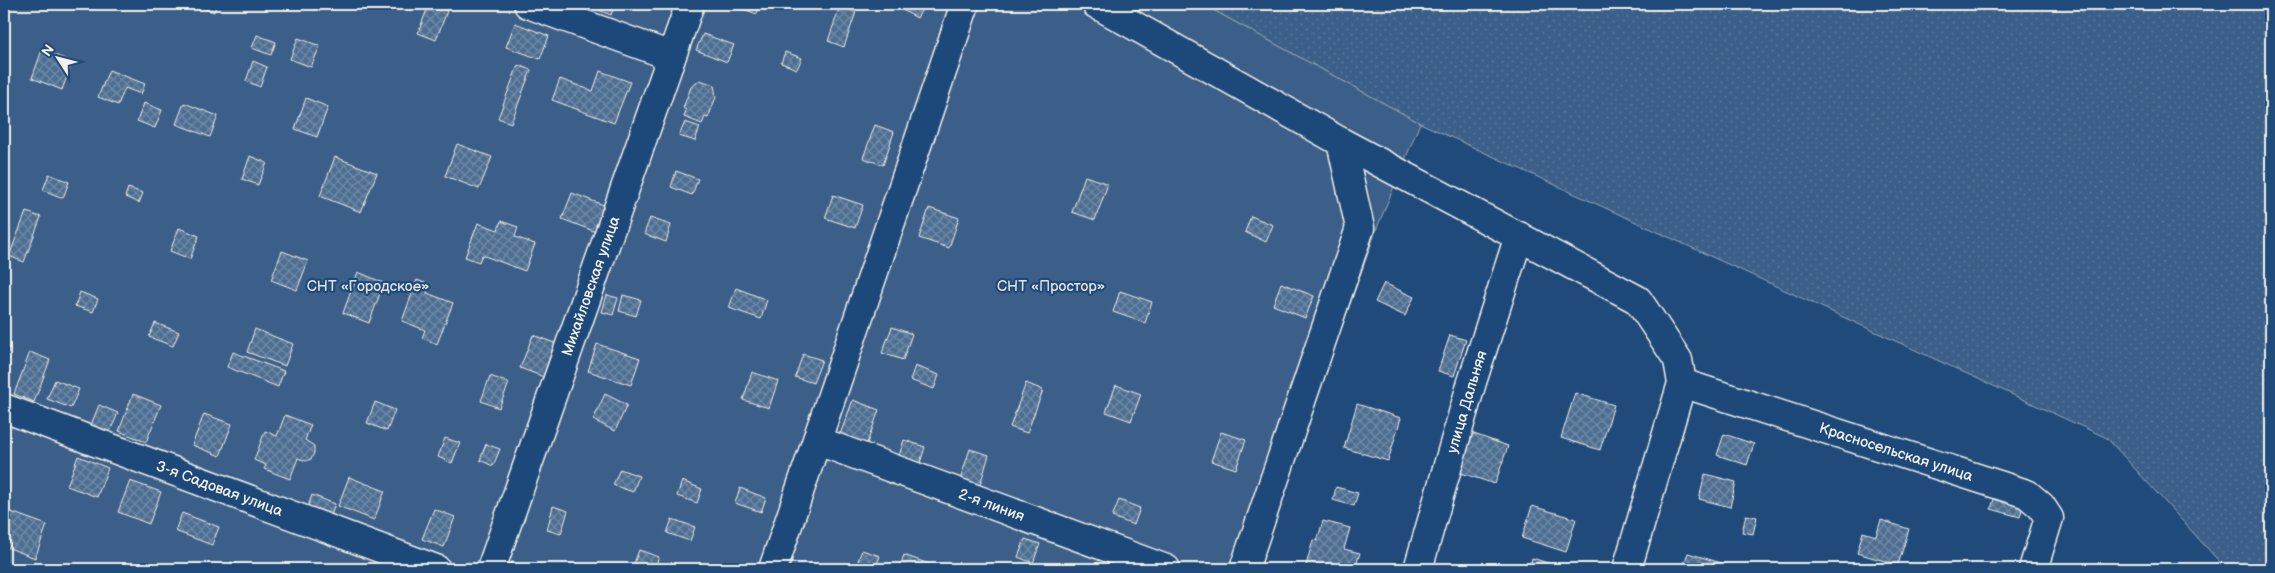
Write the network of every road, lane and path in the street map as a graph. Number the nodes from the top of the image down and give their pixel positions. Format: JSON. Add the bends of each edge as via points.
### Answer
{"nodes":[{"id":1,"x":528,"y":4,"type":"edge"},
{"id":2,"x":690,"y":4,"type":"edge"},
{"id":3,"x":965,"y":4,"type":"edge"},
{"id":4,"x":1096,"y":4,"type":"edge"},
{"id":5,"x":671,"y":56,"type":"junction"},
{"id":6,"x":1341,"y":142,"type":"junction"},
{"id":7,"x":1518,"y":236,"type":"junction"},
{"id":8,"x":1682,"y":384,"type":"junction"},
{"id":9,"x":4,"y":408,"type":"edge"},
{"id":10,"x":818,"y":441,"type":"junction"},
{"id":11,"x":436,"y":569,"type":"edge"},
{"id":12,"x":491,"y":569,"type":"edge"},
{"id":13,"x":773,"y":569,"type":"edge"},
{"id":14,"x":1166,"y":569,"type":"edge"},
{"id":15,"x":1244,"y":569,"type":"edge"},
{"id":16,"x":1418,"y":569,"type":"edge"},
{"id":17,"x":1627,"y":569,"type":"edge"},
{"id":18,"x":2033,"y":569,"type":"edge"}],
"edges":[{"from":1,"to":5,"type":"street"},
{"from":2,"to":5,"type":"street","name":"Михайловская улица"},
{"from":3,"to":10,"type":"street"},
{"from":4,"to":6,"type":"street"},
{"from":5,"to":12,"type":"street","name":"Михайловская улица"},
{"from":6,"to":7,"type":"street"},
{"from":6,"to":15,"type":"street","via":[[1360,228]]},
{"from":7,"to":8,"type":"street","via":[[1638,300],[1678,360]]},
{"from":7,"to":16,"type":"street","name":"улица Дальняя"},
{"from":8,"to":17,"type":"street"},
{"from":8,"to":18,"type":"street","name":"Красносельская улица","via":[[2027,494],[2049,518]]},
{"from":9,"to":11,"type":"street","name":"3-я Садовая улица"},
{"from":10,"to":13,"type":"street"},
{"from":10,"to":14,"type":"street","name":"2-я линия"}]}
